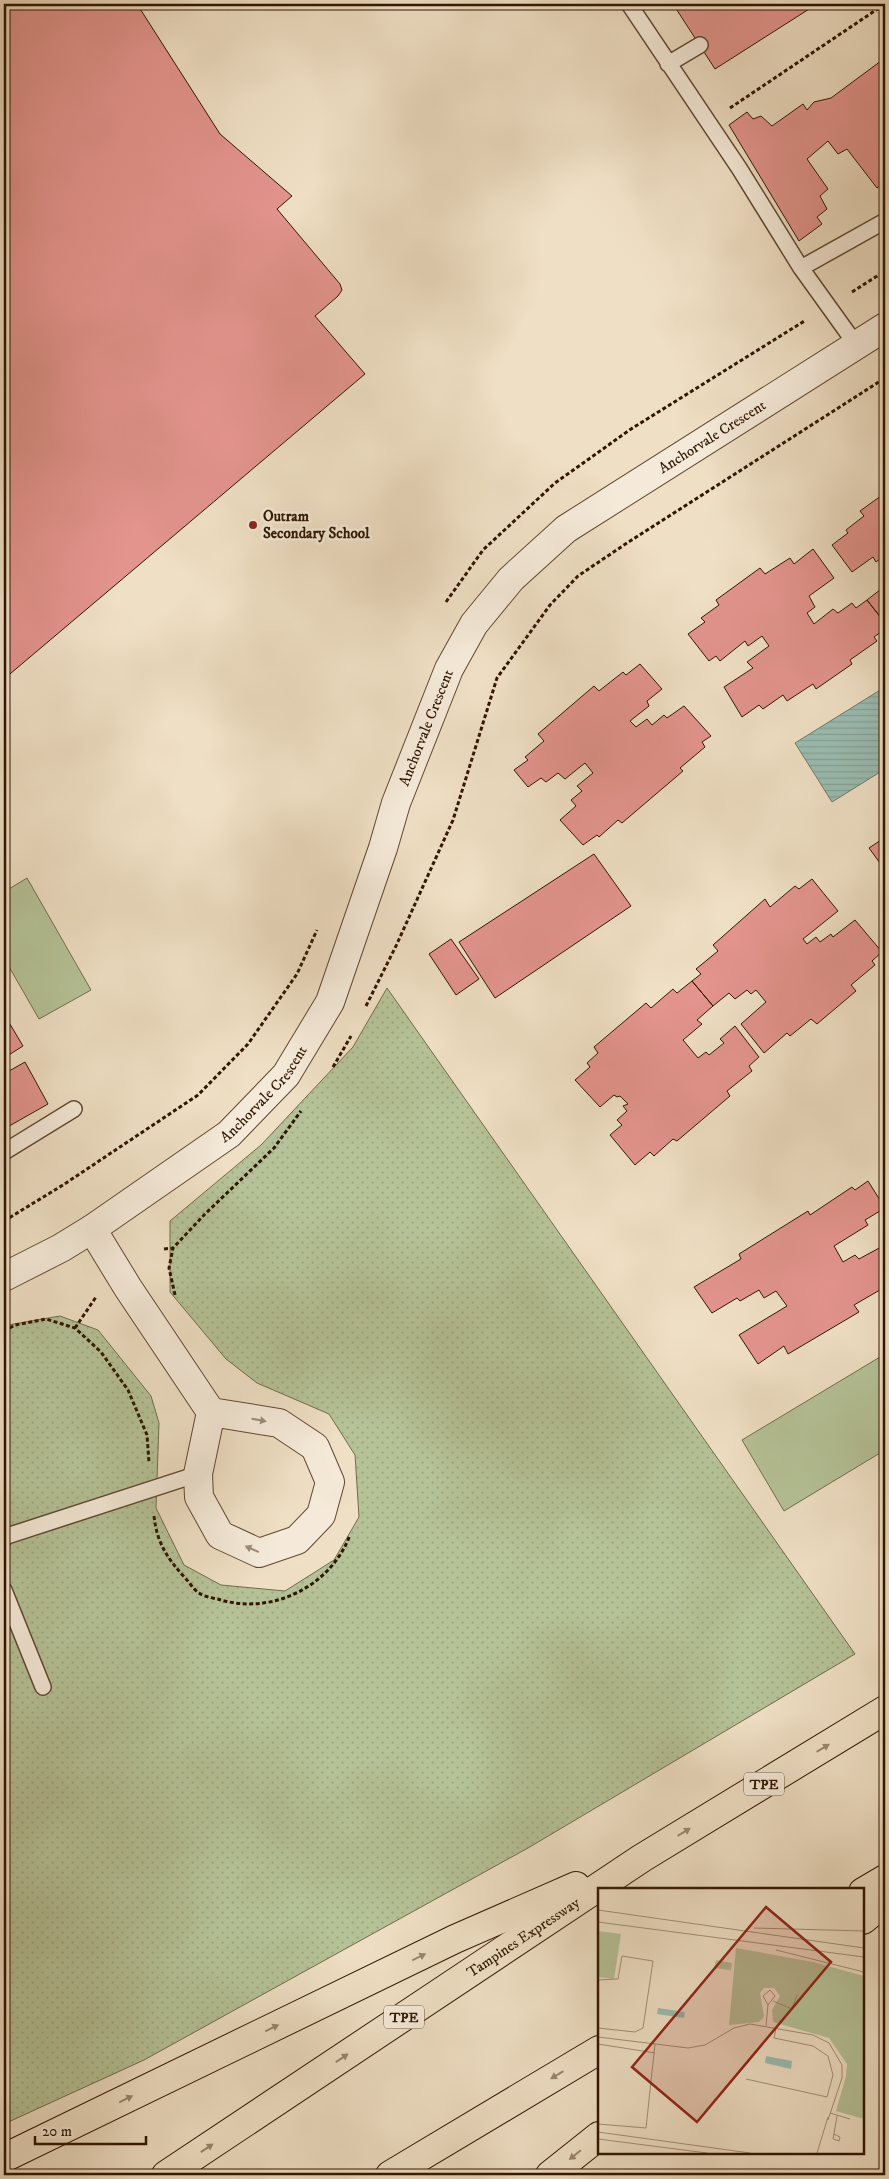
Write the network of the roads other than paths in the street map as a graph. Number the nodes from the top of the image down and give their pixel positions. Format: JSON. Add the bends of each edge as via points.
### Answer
{"nodes":[{"id":1,"x":629,"y":4,"type":"edge"},
{"id":2,"x":700,"y":45,"type":"dead end"},
{"id":3,"x":668,"y":64,"type":"junction"},
{"id":4,"x":885,"y":221,"type":"edge"},
{"id":5,"x":801,"y":268,"type":"junction"},
{"id":6,"x":885,"y":327,"type":"edge"},
{"id":7,"x":857,"y":346,"type":"junction"},
{"id":8,"x":74,"y":1109,"type":"dead end"},
{"id":9,"x":4,"y":1152,"type":"edge"},
{"id":10,"x":92,"y":1229,"type":"junction"},
{"id":11,"x":4,"y":1277,"type":"edge"},
{"id":12,"x":211,"y":1412,"type":"junction"},
{"id":13,"x":198,"y":1474,"type":"junction"},
{"id":14,"x":4,"y":1539,"type":"edge"},
{"id":15,"x":4,"y":1590,"type":"edge"},
{"id":16,"x":43,"y":1687,"type":"dead end"},
{"id":17,"x":885,"y":1710,"type":"edge"},
{"id":18,"x":642,"y":1858,"type":"junction"},
{"id":19,"x":885,"y":1879,"type":"edge"},
{"id":20,"x":864,"y":1891,"type":"edge"},
{"id":21,"x":885,"y":1902,"type":"edge"},
{"id":22,"x":864,"y":1919,"type":"edge"},
{"id":23,"x":598,"y":2051,"type":"edge"},
{"id":24,"x":598,"y":2137,"type":"edge"},
{"id":25,"x":4,"y":2158,"type":"edge"},
{"id":26,"x":166,"y":2175,"type":"edge"},
{"id":27,"x":390,"y":2175,"type":"edge"},
{"id":28,"x":550,"y":2175,"type":"edge"}],
"edges":[{"from":1,"to":3,"type":"lane"},
{"from":2,"to":3,"type":"lane"},
{"from":3,"to":5,"type":"lane"},
{"from":4,"to":5,"type":"lane"},
{"from":5,"to":7,"type":"lane"},
{"from":6,"to":7,"type":"street","name":"Anchorvale Crescent"},
{"from":7,"to":10,"type":"street","name":"Anchorvale Crescent","via":[[566,529],[511,579],[474,624],[449,669],[396,803],[330,1002],[286,1075],[229,1134]]},
{"from":8,"to":9,"type":"lane"},
{"from":10,"to":11,"type":"street","name":"Anchorvale Crescent"},
{"from":10,"to":12,"type":"street"},
{"from":12,"to":13,"type":"street"},
{"from":12,"to":13,"type":"street","one_way":true,"via":[[279,1423],[316,1448],[330,1482],[321,1515],[298,1540],[259,1553],[220,1535],[199,1497]]},
{"from":13,"to":14,"type":"lane"},
{"from":15,"to":16,"type":"lane"},
{"from":18,"to":17,"type":"highway","name":"Tampines Expressway","number":"TPE","one_way":true},
{"from":25,"to":18,"type":"highway","one_way":true,"via":[[455,1939]]},
{"from":26,"to":18,"type":"highway","name":"Tampines Expressway","number":"TPE","one_way":true},
{"from":19,"to":20,"type":"highway"},
{"from":21,"to":22,"type":"highway"},
{"from":23,"to":27,"type":"highway","one_way":true},
{"from":24,"to":28,"type":"highway","one_way":true}]}
